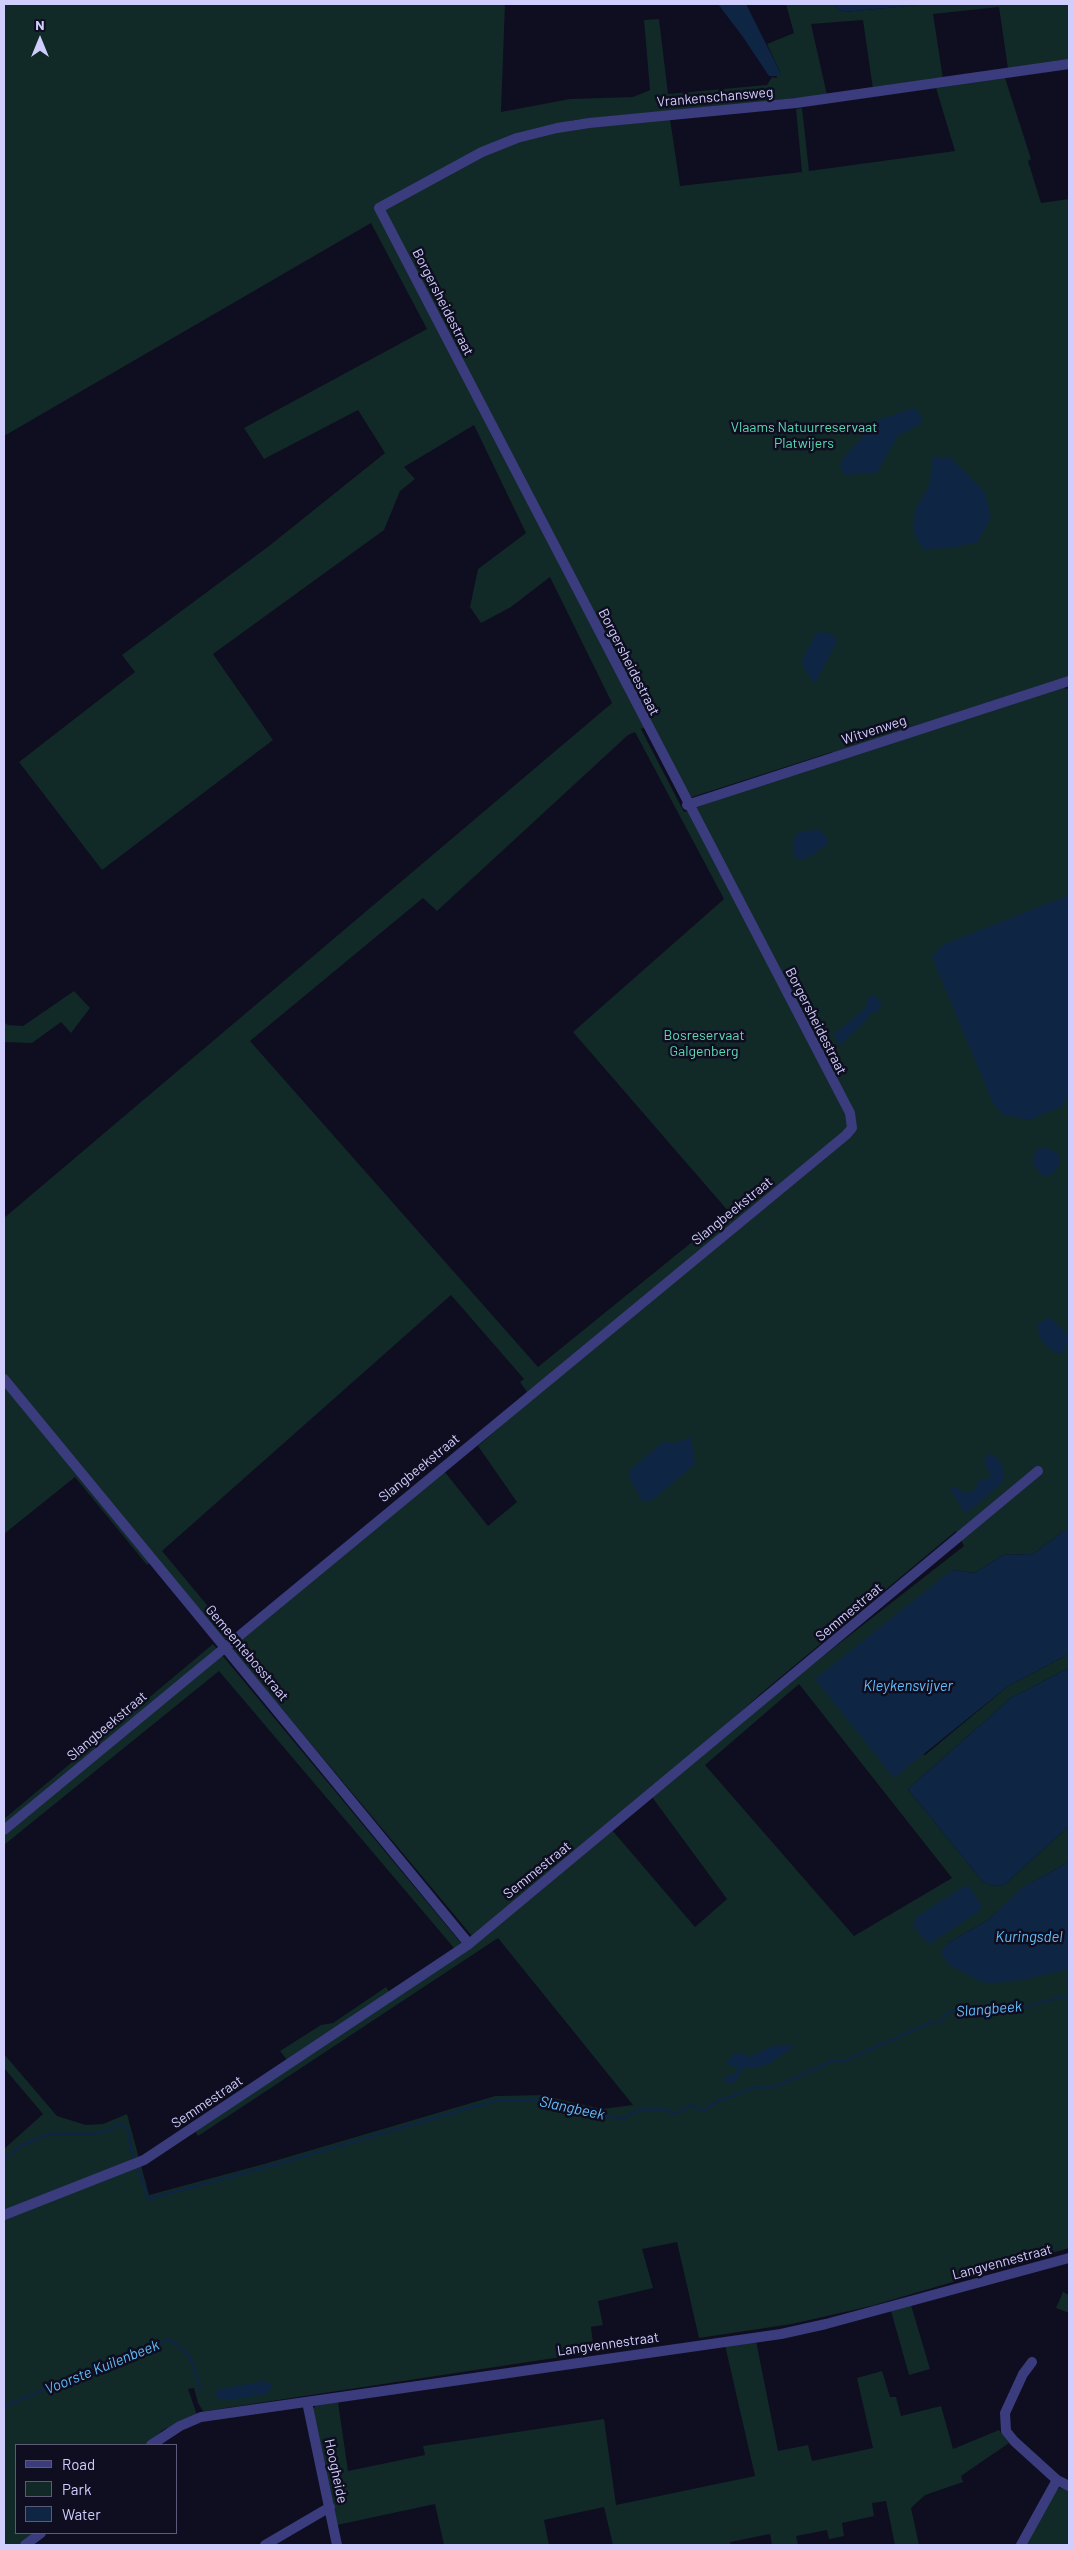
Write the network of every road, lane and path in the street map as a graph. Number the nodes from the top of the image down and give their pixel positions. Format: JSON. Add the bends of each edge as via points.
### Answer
{"nodes":[{"id":1,"x":1069,"y":64,"type":"edge"},
{"id":2,"x":379,"y":208,"type":"joint"},
{"id":3,"x":1069,"y":681,"type":"edge"},
{"id":4,"x":687,"y":805,"type":"junction"},
{"id":5,"x":852,"y":1128,"type":"joint"},
{"id":6,"x":4,"y":1379,"type":"edge"},
{"id":7,"x":1038,"y":1471,"type":"dead end"},
{"id":8,"x":224,"y":1647,"type":"junction"},
{"id":9,"x":4,"y":1830,"type":"edge"},
{"id":10,"x":469,"y":1944,"type":"junction"},
{"id":11,"x":4,"y":2215,"type":"edge"},
{"id":12,"x":1069,"y":2258,"type":"edge"},
{"id":13,"x":1032,"y":2362,"type":"dead end"},
{"id":14,"x":307,"y":2402,"type":"junction"},
{"id":15,"x":153,"y":2444,"type":"edge"},
{"id":16,"x":1057,"y":2480,"type":"junction"},
{"id":17,"x":1069,"y":2486,"type":"edge"},
{"id":18,"x":330,"y":2508,"type":"junction"},
{"id":19,"x":40,"y":2534,"type":"edge"},
{"id":20,"x":25,"y":2545,"type":"edge"},
{"id":21,"x":265,"y":2545,"type":"edge"},
{"id":22,"x":338,"y":2545,"type":"edge"},
{"id":23,"x":1021,"y":2545,"type":"edge"}],
"edges":[{"from":1,"to":2,"type":"street","name":"Vrankenschansweg","via":[[805,102],[557,128],[517,138],[482,152]]},
{"from":2,"to":4,"type":"street","name":"Borgersheidestraat"},
{"from":3,"to":4,"type":"street","name":"Witvenweg"},
{"from":4,"to":5,"type":"street","name":"Borgersheidestraat","via":[[850,1113]]},
{"from":5,"to":8,"type":"street","name":"Slangbeekstraat"},
{"from":6,"to":8,"type":"street","name":"Gemeentebosstraat"},
{"from":7,"to":10,"type":"street","name":"Semmestraat"},
{"from":8,"to":9,"type":"street","name":"Slangbeekstraat"},
{"from":8,"to":10,"type":"street","name":"Gemeentebosstraat"},
{"from":10,"to":11,"type":"street","name":"Semmestraat","via":[[144,2160]]},
{"from":12,"to":14,"type":"street","name":"Langvennestraat","via":[[781,2334]]},
{"from":13,"to":16,"type":"street","via":[[1005,2413],[1005,2425],[1010,2437]]},
{"from":14,"to":15,"type":"street","name":"Langvennestraat","via":[[201,2417]]},
{"from":14,"to":18,"type":"street","name":"Hoogheide"},
{"from":16,"to":17,"type":"street"},
{"from":16,"to":23,"type":"street"},
{"from":18,"to":21,"type":"street"},
{"from":18,"to":22,"type":"street","name":"Hoogheide"},
{"from":19,"to":20,"type":"street"}]}
